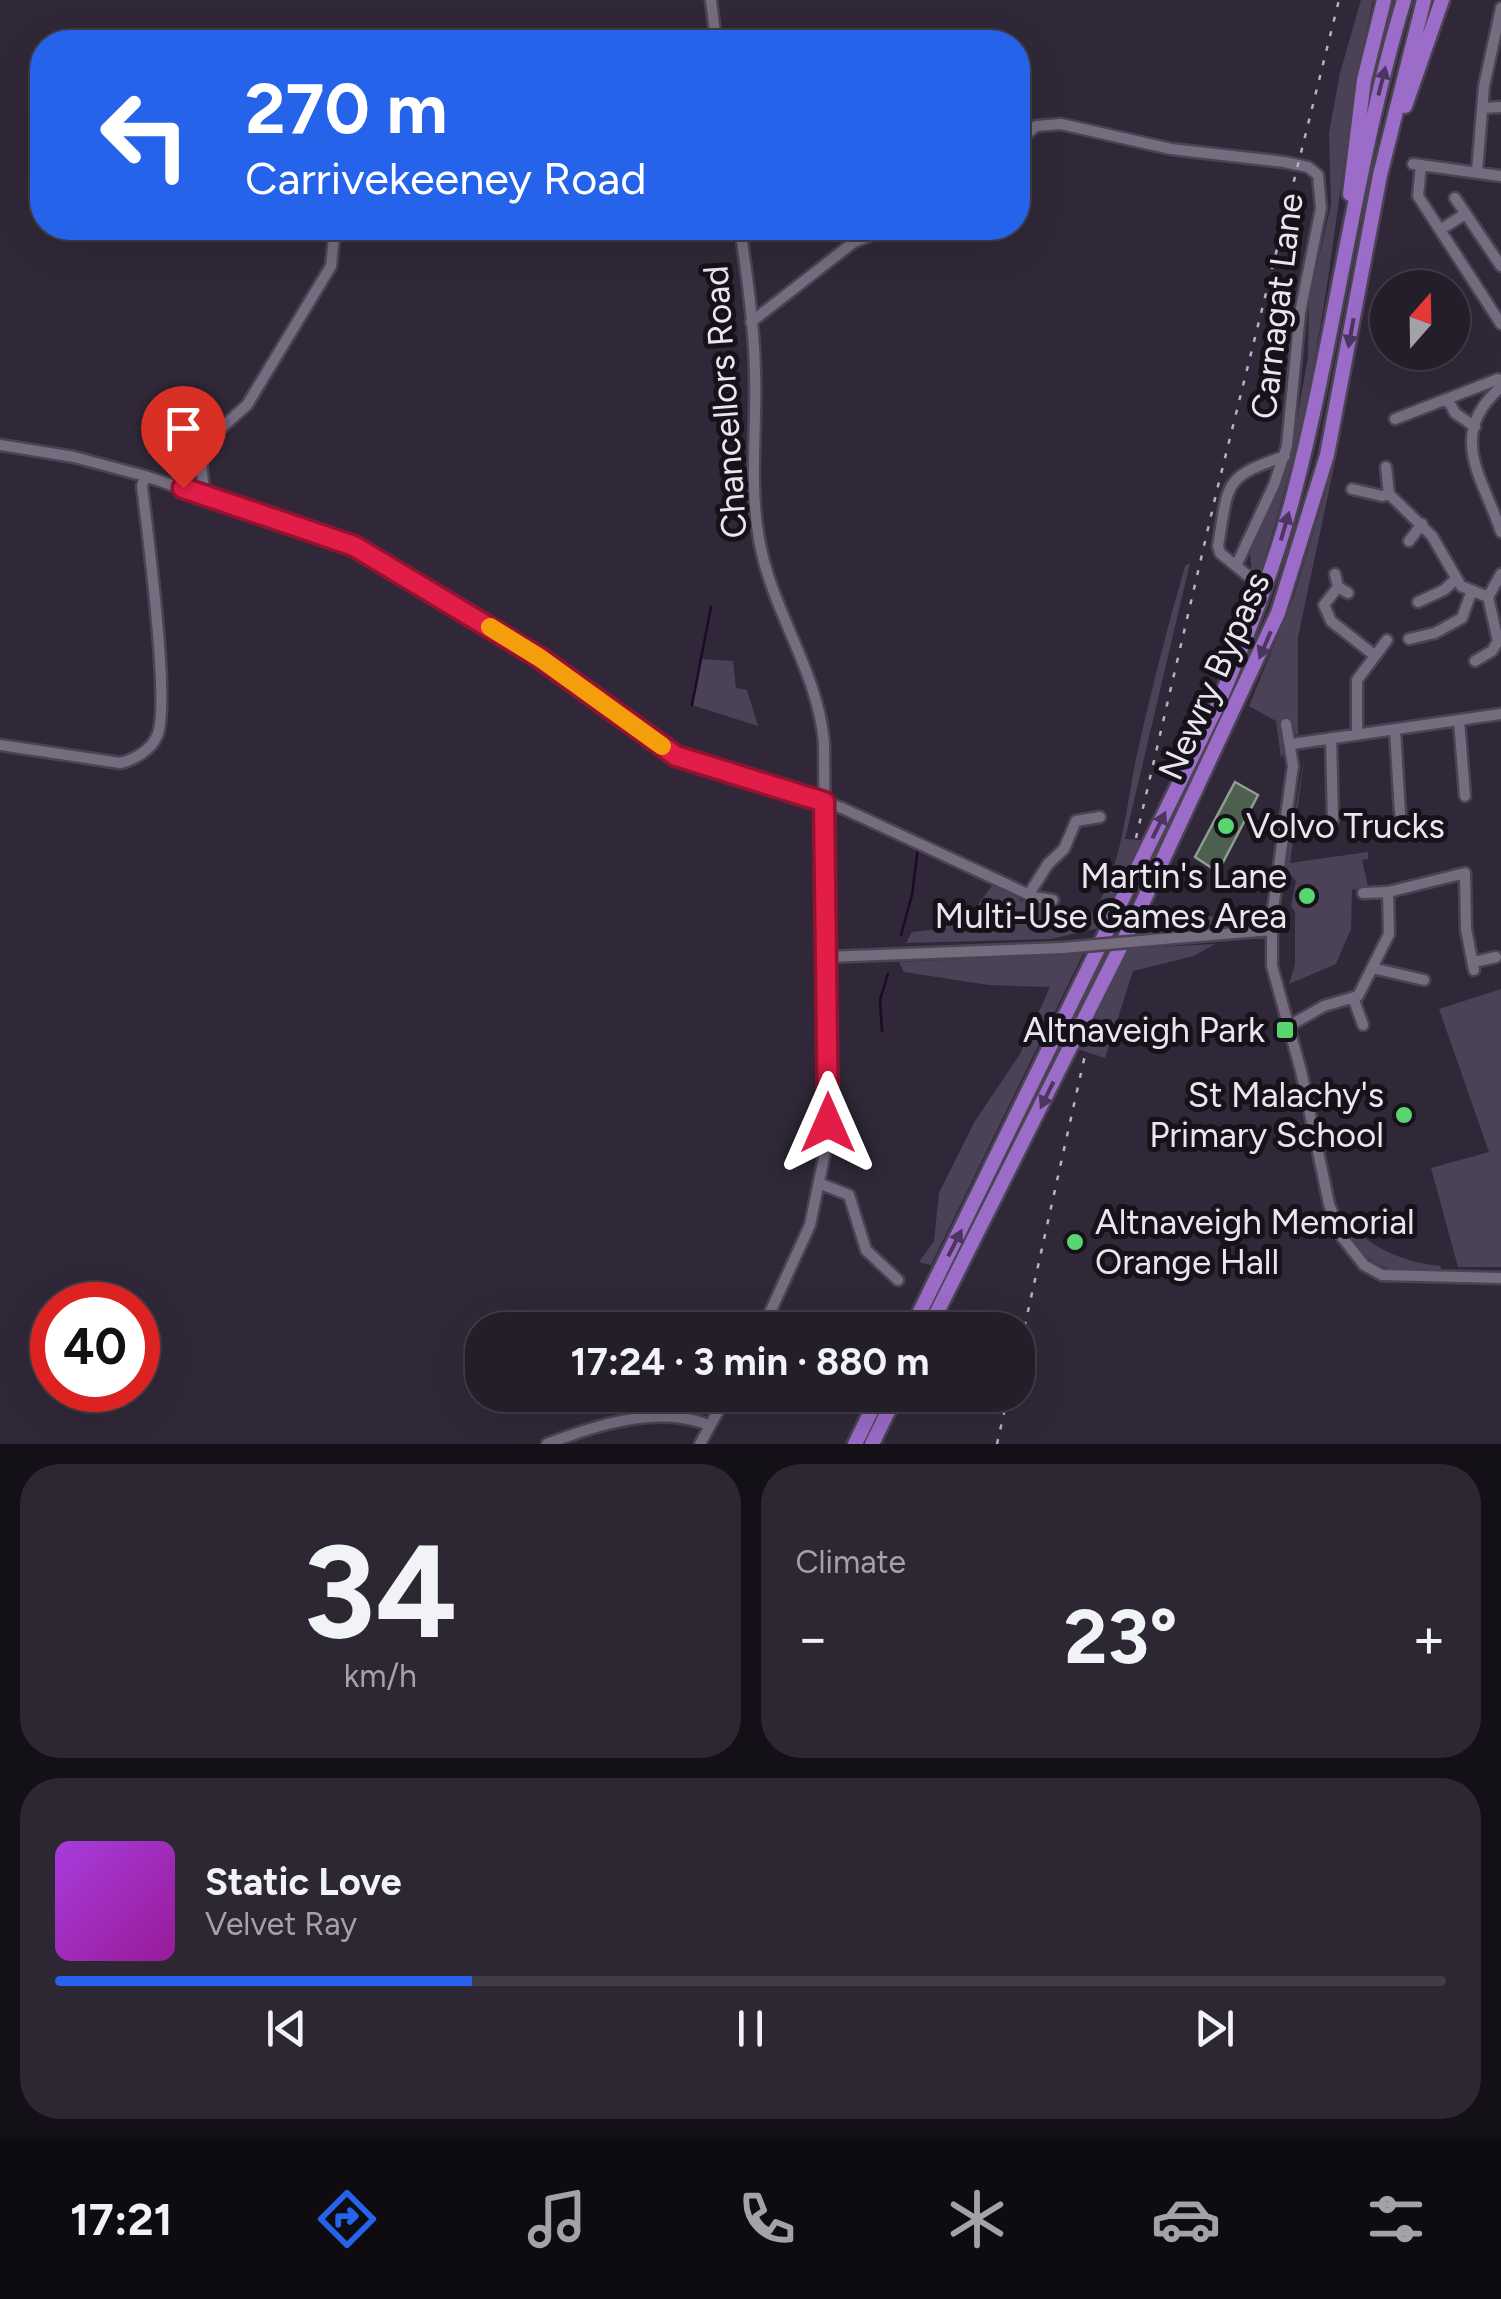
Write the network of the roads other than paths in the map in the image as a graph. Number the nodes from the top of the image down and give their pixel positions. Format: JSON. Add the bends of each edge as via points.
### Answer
{"nodes":[{"id":1,"x":711,"y":0,"type":"edge"},
{"id":2,"x":1384,"y":0,"type":"edge"},
{"id":3,"x":1404,"y":0,"type":"edge"},
{"id":4,"x":1424,"y":0,"type":"edge"},
{"id":5,"x":1442,"y":0,"type":"edge"},
{"id":6,"x":1501,"y":8,"type":"edge"},
{"id":7,"x":715,"y":30,"type":"edge"},
{"id":8,"x":1488,"y":63,"type":"junction"},
{"id":9,"x":1501,"y":64,"type":"edge"},
{"id":10,"x":1501,"y":107,"type":"edge"},
{"id":11,"x":1482,"y":108,"type":"junction"},
{"id":12,"x":1030,"y":131,"type":"edge"},
{"id":13,"x":1477,"y":172,"type":"junction"},
{"id":14,"x":1501,"y":176,"type":"edge"},
{"id":15,"x":1455,"y":198,"type":"dead end"},
{"id":16,"x":1375,"y":202,"type":"junction"},
{"id":17,"x":1465,"y":214,"type":"junction"},
{"id":18,"x":1440,"y":230,"type":"junction"},
{"id":19,"x":334,"y":240,"type":"edge"},
{"id":20,"x":741,"y":240,"type":"edge"},
{"id":21,"x":859,"y":240,"type":"edge"},
{"id":22,"x":1348,"y":244,"type":"junction"},
{"id":23,"x":1501,"y":266,"type":"edge"},
{"id":24,"x":751,"y":322,"type":"junction"},
{"id":25,"x":1501,"y":324,"type":"edge"},
{"id":26,"x":1499,"y":389,"type":"edge"},
{"id":27,"x":1448,"y":400,"type":"junction"},
{"id":28,"x":1395,"y":419,"type":"dead end"},
{"id":29,"x":1475,"y":428,"type":"junction"},
{"id":30,"x":0,"y":446,"type":"edge"},
{"id":31,"x":1284,"y":456,"type":"junction"},
{"id":32,"x":1390,"y":471,"type":"dead end"},
{"id":33,"x":146,"y":476,"type":"junction"},
{"id":34,"x":1352,"y":489,"type":"dead end"},
{"id":35,"x":1389,"y":494,"type":"junction"},
{"id":36,"x":204,"y":495,"type":"junction"},
{"id":37,"x":1422,"y":524,"type":"junction"},
{"id":38,"x":1501,"y":532,"type":"edge"},
{"id":39,"x":1409,"y":541,"type":"dead end"},
{"id":40,"x":1236,"y":566,"type":"junction"},
{"id":41,"x":1335,"y":574,"type":"dead end"},
{"id":42,"x":1501,"y":574,"type":"edge"},
{"id":43,"x":1247,"y":575,"type":"dead end"},
{"id":44,"x":1456,"y":580,"type":"junction"},
{"id":45,"x":1470,"y":593,"type":"junction"},
{"id":46,"x":1488,"y":597,"type":"junction"},
{"id":47,"x":1418,"y":602,"type":"dead end"},
{"id":48,"x":1388,"y":640,"type":"dead end"},
{"id":49,"x":1408,"y":640,"type":"dead end"},
{"id":50,"x":1492,"y":651,"type":"junction"},
{"id":51,"x":1374,"y":655,"type":"junction"},
{"id":52,"x":1475,"y":660,"type":"dead end"},
{"id":53,"x":1501,"y":662,"type":"edge"},
{"id":54,"x":1491,"y":700,"type":"dead end"},
{"id":55,"x":1497,"y":715,"type":"edge"},
{"id":56,"x":1459,"y":720,"type":"junction"},
{"id":57,"x":1286,"y":724,"type":"dead end"},
{"id":58,"x":1395,"y":729,"type":"junction"},
{"id":59,"x":1357,"y":735,"type":"junction"},
{"id":60,"x":1331,"y":738,"type":"junction"},
{"id":61,"x":1292,"y":744,"type":"junction"},
{"id":62,"x":0,"y":745,"type":"edge"},
{"id":63,"x":1465,"y":796,"type":"dead end"},
{"id":64,"x":824,"y":802,"type":"junction"},
{"id":65,"x":1400,"y":813,"type":"dead end"},
{"id":66,"x":1100,"y":817,"type":"dead end"},
{"id":67,"x":1334,"y":820,"type":"dead end"},
{"id":68,"x":1388,"y":892,"type":"junction"},
{"id":69,"x":1363,"y":893,"type":"dead end"},
{"id":70,"x":1029,"y":894,"type":"junction"},
{"id":71,"x":1052,"y":900,"type":"dead end"},
{"id":72,"x":1272,"y":930,"type":"junction"},
{"id":73,"x":824,"y":957,"type":"junction"},
{"id":74,"x":1496,"y":957,"type":"dead end"},
{"id":75,"x":1372,"y":968,"type":"junction"},
{"id":76,"x":1424,"y":980,"type":"dead end"},
{"id":77,"x":1354,"y":1000,"type":"junction"},
{"id":78,"x":1363,"y":1025,"type":"dead end"},
{"id":79,"x":1286,"y":1027,"type":"junction"},
{"id":80,"x":821,"y":1184,"type":"junction"},
{"id":81,"x":1501,"y":1278,"type":"edge"},
{"id":82,"x":898,"y":1280,"type":"dead end"},
{"id":83,"x":771,"y":1312,"type":"edge"},
{"id":84,"x":920,"y":1312,"type":"edge"},
{"id":85,"x":937,"y":1312,"type":"edge"},
{"id":86,"x":718,"y":1412,"type":"edge"},
{"id":87,"x":871,"y":1412,"type":"edge"},
{"id":88,"x":888,"y":1412,"type":"edge"},
{"id":89,"x":710,"y":1426,"type":"junction"},
{"id":90,"x":547,"y":1444,"type":"edge"},
{"id":91,"x":700,"y":1444,"type":"edge"},
{"id":92,"x":855,"y":1444,"type":"edge"},
{"id":93,"x":872,"y":1444,"type":"edge"}],
"edges":[{"from":1,"to":7,"type":"street"},
{"from":2,"to":22,"type":"highway","via":[[1364,80]]},
{"from":22,"to":3,"type":"highway","name":"Newry Bypass","one_way":true},
{"from":4,"to":16,"type":"highway","name":"Newry Bypass"},
{"from":5,"to":16,"type":"highway"},
{"from":6,"to":8,"type":"street"},
{"from":8,"to":9,"type":"street"},
{"from":8,"to":11,"type":"street"},
{"from":10,"to":11,"type":"street"},
{"from":11,"to":13,"type":"street"},
{"from":12,"to":31,"type":"street","name":"Carnagat Lane","via":[[1061,124],[1172,148],[1284,162],[1318,176],[1321,208],[1300,313]]},
{"from":13,"to":14,"type":"street"},
{"from":13,"to":18,"type":"street","via":[[1417,165],[1418,196]]},
{"from":15,"to":17,"type":"street"},
{"from":16,"to":85,"type":"highway","name":"Newry Bypass","one_way":true,"via":[[1327,455],[1278,613],[1142,904]]},
{"from":17,"to":18,"type":"street"},
{"from":17,"to":23,"type":"street"},
{"from":18,"to":25,"type":"street"},
{"from":19,"to":36,"type":"street","via":[[331,266],[246,405],[200,447]]},
{"from":20,"to":24,"type":"street","name":"Chancellors Road"},
{"from":21,"to":24,"type":"street"},
{"from":84,"to":22,"type":"highway","name":"Newry Bypass","one_way":true,"via":[[1253,622],[1293,497]]},
{"from":24,"to":64,"type":"street","name":"Chancellors Road","via":[[752,494],[766,571],[820,715]]},
{"from":26,"to":27,"type":"street"},
{"from":26,"to":29,"type":"street"},
{"from":27,"to":28,"type":"street"},
{"from":27,"to":29,"type":"street"},
{"from":29,"to":38,"type":"street","via":[[1472,465]]},
{"from":30,"to":33,"type":"street"},
{"from":31,"to":40,"type":"street","name":"Carnagat Lane"},
{"from":31,"to":40,"type":"street","via":[[1232,482],[1218,546]]},
{"from":32,"to":35,"type":"street"},
{"from":33,"to":36,"type":"street"},
{"from":33,"to":62,"type":"street","via":[[158,736],[138,756],[120,762]]},
{"from":34,"to":35,"type":"street"},
{"from":35,"to":37,"type":"street"},
{"from":36,"to":64,"type":"street","via":[[354,546],[540,658],[676,756]]},
{"from":37,"to":39,"type":"street"},
{"from":37,"to":44,"type":"street"},
{"from":40,"to":43,"type":"street"},
{"from":41,"to":51,"type":"street","via":[[1343,590],[1324,605],[1332,621]]},
{"from":42,"to":46,"type":"street"},
{"from":44,"to":45,"type":"street"},
{"from":44,"to":47,"type":"street"},
{"from":45,"to":46,"type":"street"},
{"from":45,"to":49,"type":"street","via":[[1462,618]]},
{"from":46,"to":50,"type":"street","via":[[1498,641]]},
{"from":48,"to":51,"type":"street"},
{"from":50,"to":52,"type":"street"},
{"from":50,"to":53,"type":"street"},
{"from":51,"to":59,"type":"street","via":[[1354,689]]},
{"from":54,"to":55,"type":"street"},
{"from":55,"to":56,"type":"street"},
{"from":56,"to":58,"type":"street"},
{"from":56,"to":63,"type":"street"},
{"from":57,"to":61,"type":"street"},
{"from":58,"to":59,"type":"street"},
{"from":58,"to":65,"type":"street"},
{"from":59,"to":60,"type":"street"},
{"from":60,"to":61,"type":"street"},
{"from":60,"to":67,"type":"street"},
{"from":61,"to":72,"type":"street"},
{"from":64,"to":70,"type":"street"},
{"from":64,"to":73,"type":"street","name":"Chancellors Road"},
{"from":66,"to":70,"type":"street","via":[[1076,821],[1064,849]]},
{"from":68,"to":69,"type":"street"},
{"from":68,"to":74,"type":"street","via":[[1466,867],[1474,966]]},
{"from":68,"to":75,"type":"street","via":[[1389,934]]},
{"from":70,"to":71,"type":"street"},
{"from":72,"to":73,"type":"street","bridge":true,"via":[[1063,948]]},
{"from":72,"to":79,"type":"street","via":[[1275,988]]},
{"from":73,"to":80,"type":"street","name":"Chancellors Road","via":[[828,1108]]},
{"from":75,"to":76,"type":"street"},
{"from":75,"to":77,"type":"street"},
{"from":77,"to":78,"type":"street"},
{"from":77,"to":79,"type":"street","via":[[1324,1006]]},
{"from":79,"to":81,"type":"street","via":[[1330,1204],[1352,1253],[1370,1270],[1394,1278]]},
{"from":80,"to":82,"type":"street","via":[[849,1195],[866,1250]]},
{"from":80,"to":83,"type":"street","name":"Chancellors Road","via":[[803,1245]]},
{"from":86,"to":89,"type":"street"},
{"from":87,"to":92,"type":"highway"},
{"from":88,"to":93,"type":"highway"},
{"from":89,"to":90,"type":"street","via":[[661,1415]]},
{"from":89,"to":91,"type":"street"}]}
